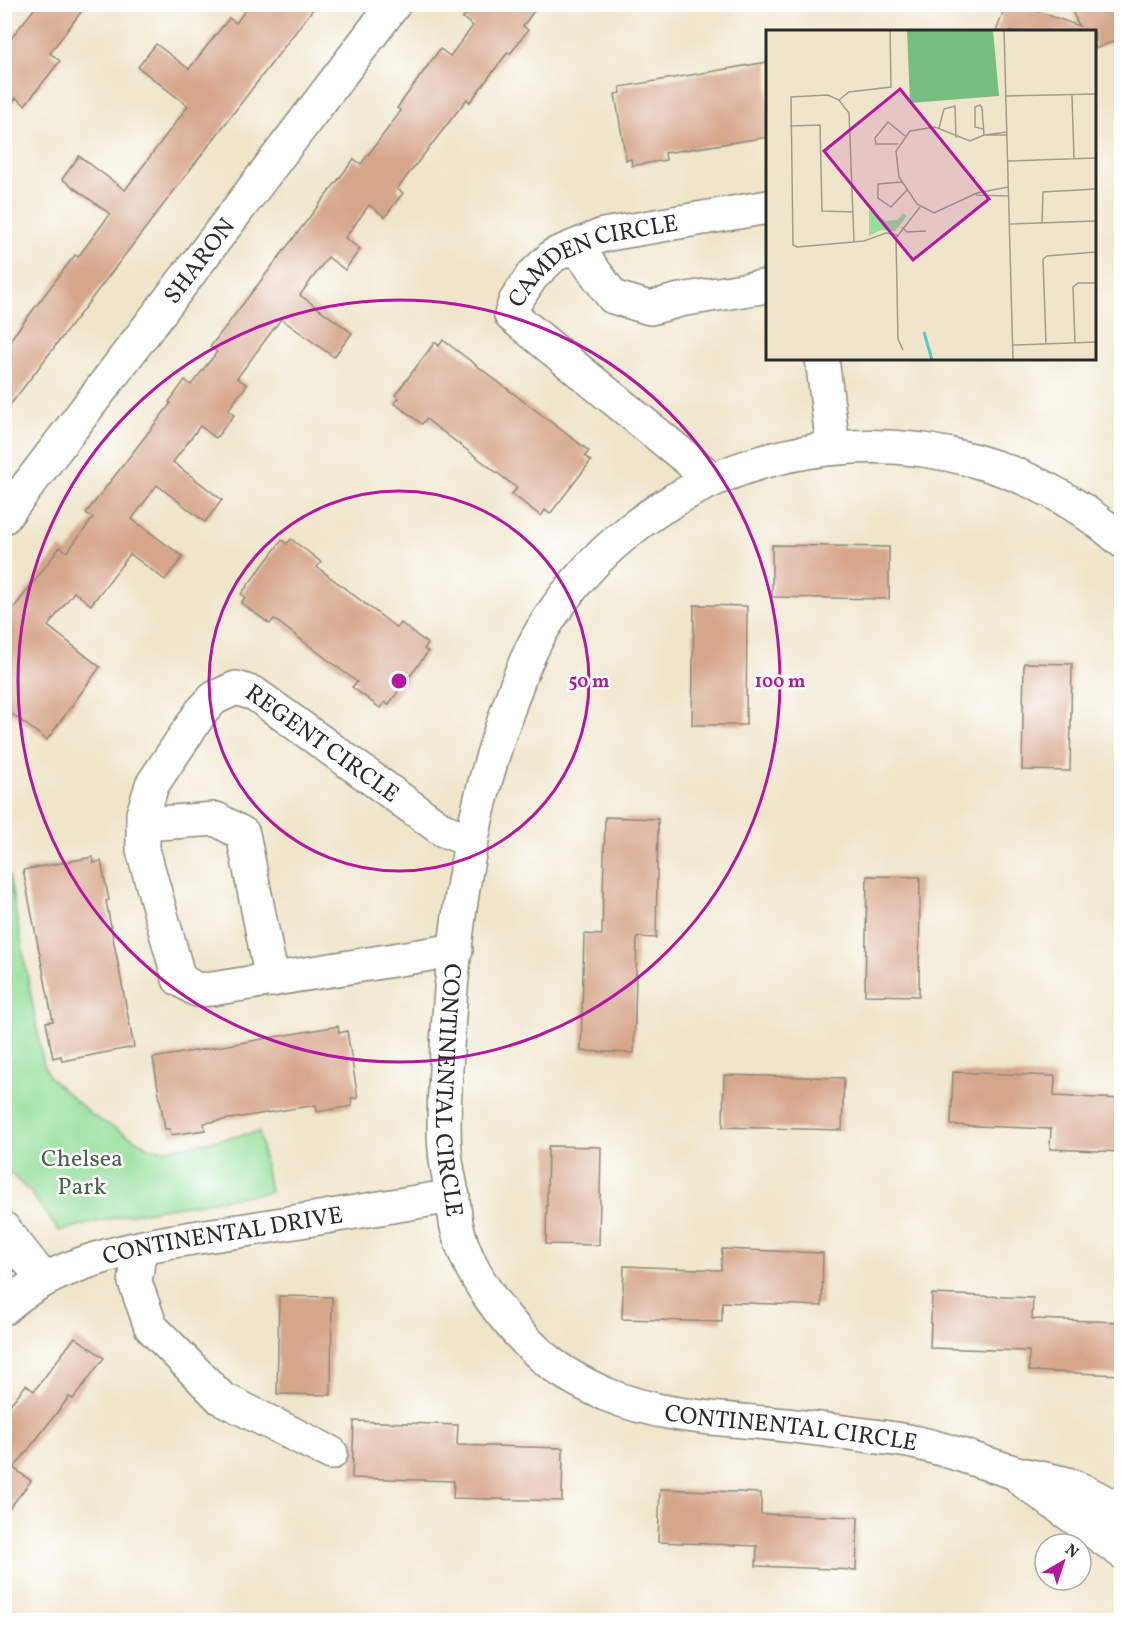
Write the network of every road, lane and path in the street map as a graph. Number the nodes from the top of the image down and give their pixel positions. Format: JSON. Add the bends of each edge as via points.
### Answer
{"nodes":[{"id":1,"x":394,"y":4,"type":"edge"},
{"id":2,"x":766,"y":207,"type":"edge"},
{"id":3,"x":576,"y":246,"type":"junction"},
{"id":4,"x":766,"y":286,"type":"edge"},
{"id":5,"x":822,"y":360,"type":"edge"},
{"id":6,"x":833,"y":447,"type":"junction"},
{"id":7,"x":713,"y":480,"type":"junction"},
{"id":8,"x":4,"y":517,"type":"edge"},
{"id":9,"x":1122,"y":541,"type":"edge"},
{"id":10,"x":143,"y":824,"type":"junction"},
{"id":11,"x":472,"y":841,"type":"junction"},
{"id":12,"x":456,"y":950,"type":"junction"},
{"id":13,"x":272,"y":980,"type":"junction"},
{"id":14,"x":453,"y":1196,"type":"junction"},
{"id":15,"x":4,"y":1229,"type":"edge"},
{"id":16,"x":140,"y":1248,"type":"junction"},
{"id":17,"x":44,"y":1280,"type":"junction"},
{"id":18,"x":4,"y":1308,"type":"edge"},
{"id":19,"x":331,"y":1453,"type":"dead end"},
{"id":20,"x":1011,"y":1472,"type":"junction"},
{"id":21,"x":1122,"y":1512,"type":"edge"},
{"id":22,"x":1122,"y":1552,"type":"edge"}],
"edges":[{"from":1,"to":8,"type":"street","name":"SHARON"},
{"from":2,"to":3,"type":"street","name":"CAMDEN CIRCLE","via":[[603,235]]},
{"from":3,"to":4,"type":"street","via":[[614,297],[650,309],[680,300]]},
{"from":3,"to":7,"type":"street","name":"CAMDEN CIRCLE","via":[[554,255],[532,276],[511,315]]},
{"from":5,"to":6,"type":"street"},
{"from":6,"to":7,"type":"street","name":"CONTINENTAL CIRCLE","via":[[796,453]]},
{"from":6,"to":9,"type":"street","name":"CONTINENTAL CIRCLE","via":[[917,448],[993,466],[1072,503]]},
{"from":7,"to":11,"type":"street","name":"CONTINENTAL CIRCLE","via":[[638,525],[568,593],[543,629],[524,664],[500,732]]},
{"from":10,"to":11,"type":"street","name":"REGENT CIRCLE","via":[[152,786],[201,712],[214,698],[236,688],[255,694],[443,830]]},
{"from":10,"to":13,"type":"street","via":[[216,819],[243,834]]},
{"from":10,"to":13,"type":"street","name":"REGENT CIRCLE","via":[[143,850],[179,979],[197,990]]},
{"from":11,"to":12,"type":"street","name":"CONTINENTAL CIRCLE"},
{"from":12,"to":13,"type":"street","name":"REGENT CIRCLE"},
{"from":12,"to":14,"type":"street","name":"CONTINENTAL CIRCLE","via":[[445,1105],[445,1151]]},
{"from":14,"to":16,"type":"street","name":"CONTINENTAL DRIVE"},
{"from":14,"to":20,"type":"street","name":"CONTINENTAL CIRCLE","via":[[463,1246],[496,1305],[553,1366],[586,1386],[669,1414],[913,1442]]},
{"from":15,"to":17,"type":"street"},
{"from":16,"to":17,"type":"street","name":"CONTINENTAL DRIVE","via":[[86,1262]]},
{"from":16,"to":19,"type":"street","via":[[135,1282],[151,1327],[221,1398]]},
{"from":17,"to":18,"type":"street","name":"CONTINENTAL DRIVE"},
{"from":20,"to":21,"type":"street","name":"CONTINENTAL CIRCLE","via":[[1069,1484]]},
{"from":20,"to":22,"type":"street","name":"CONTINENTAL CIRCLE"}]}
